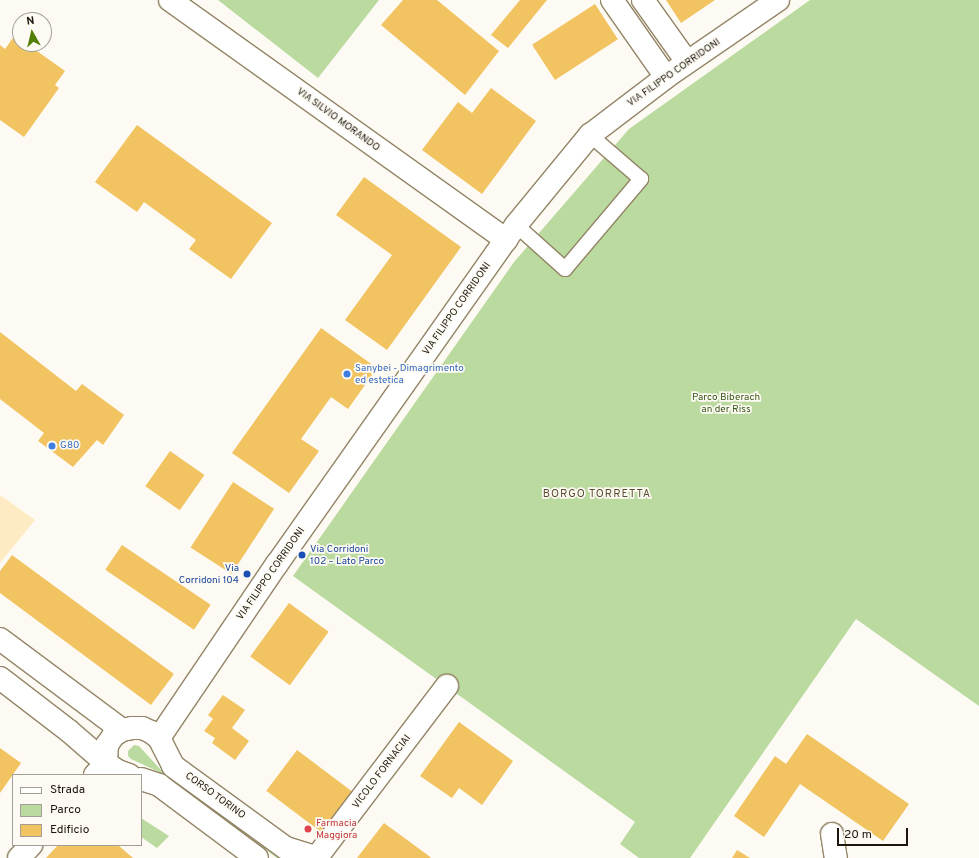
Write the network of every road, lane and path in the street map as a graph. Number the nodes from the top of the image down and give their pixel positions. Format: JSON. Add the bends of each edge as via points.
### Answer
{"nodes":[{"id":1,"x":170,"y":0,"type":"edge"},
{"id":2,"x":612,"y":0,"type":"edge"},
{"id":3,"x":643,"y":0,"type":"edge"},
{"id":4,"x":778,"y":0,"type":"edge"},
{"id":5,"x":687,"y":62,"type":"junction"},
{"id":6,"x":666,"y":77,"type":"junction"},
{"id":7,"x":590,"y":135,"type":"junction"},
{"id":8,"x":511,"y":233,"type":"junction"},
{"id":9,"x":0,"y":638,"type":"edge"},
{"id":10,"x":0,"y":678,"type":"edge"},
{"id":11,"x":447,"y":686,"type":"dead end"},
{"id":12,"x":122,"y":730,"type":"junction"},
{"id":13,"x":159,"y":738,"type":"junction"},
{"id":14,"x":100,"y":769,"type":"edge"},
{"id":15,"x":126,"y":774,"type":"edge"},
{"id":16,"x":142,"y":779,"type":"edge"},
{"id":17,"x":832,"y":834,"type":"dead end"},
{"id":18,"x":30,"y":846,"type":"edge"},
{"id":19,"x":318,"y":857,"type":"edge"},
{"id":20,"x":19,"y":858,"type":"edge"},
{"id":21,"x":257,"y":858,"type":"edge"},
{"id":22,"x":836,"y":858,"type":"edge"}],
"edges":[{"from":1,"to":8,"type":"street","name":"VIA SILVIO MORANDO"},
{"from":2,"to":6,"type":"street"},
{"from":3,"to":5,"type":"street"},
{"from":4,"to":5,"type":"street","name":"VIA FILIPPO CORRIDONI"},
{"from":5,"to":6,"type":"street","name":"VIA FILIPPO CORRIDONI"},
{"from":6,"to":7,"type":"street","name":"VIA FILIPPO CORRIDONI"},
{"from":7,"to":8,"type":"street","name":"VIA FILIPPO CORRIDONI"},
{"from":7,"to":8,"type":"lane","via":[[641,179],[565,269]]},
{"from":8,"to":13,"type":"street","name":"VIA FILIPPO CORRIDONI","via":[[277,564]]},
{"from":9,"to":12,"type":"street"},
{"from":10,"to":14,"type":"street","via":[[69,731]]},
{"from":11,"to":19,"type":"street","name":"VICOLO FORNACIAI"},
{"from":12,"to":13,"type":"street","via":[[142,728]]},
{"from":12,"to":14,"type":"street","via":[[107,744]]},
{"from":13,"to":19,"type":"street","name":"CORSO TORINO","via":[[173,766],[286,848]]},
{"from":14,"to":15,"type":"street"},
{"from":16,"to":21,"type":"street","via":[[158,785]]},
{"from":17,"to":22,"type":"street"},
{"from":18,"to":20,"type":"street"}]}
